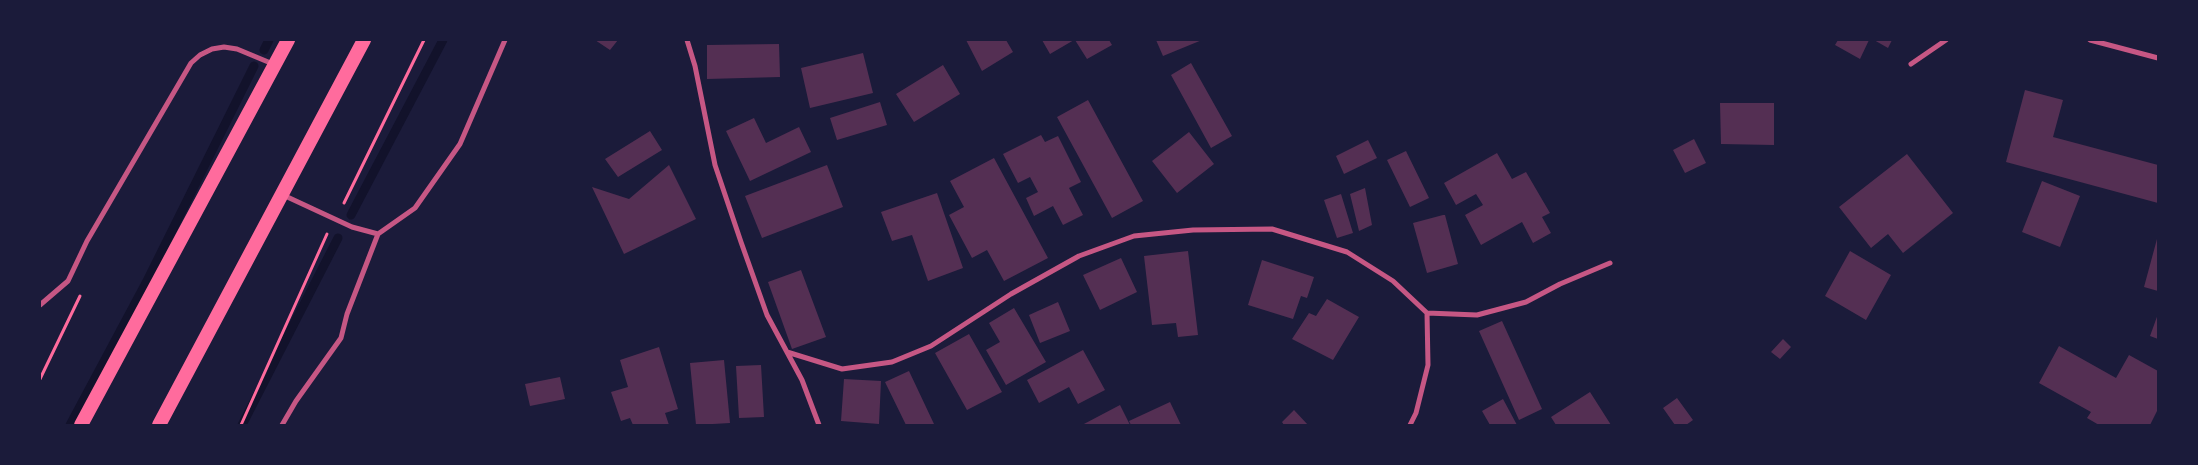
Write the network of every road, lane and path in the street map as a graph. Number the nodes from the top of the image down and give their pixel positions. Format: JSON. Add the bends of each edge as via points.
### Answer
{"nodes":[{"id":1,"x":288,"y":40,"type":"edge"},
{"id":2,"x":364,"y":40,"type":"edge"},
{"id":3,"x":424,"y":40,"type":"edge"},
{"id":4,"x":505,"y":40,"type":"edge"},
{"id":5,"x":688,"y":40,"type":"edge"},
{"id":6,"x":1946,"y":40,"type":"edge"},
{"id":7,"x":2090,"y":40,"type":"edge"},
{"id":8,"x":2158,"y":58,"type":"edge"},
{"id":9,"x":275,"y":64,"type":"junction"},
{"id":10,"x":1911,"y":64,"type":"dead end"},
{"id":11,"x":282,"y":194,"type":"junction"},
{"id":12,"x":344,"y":204,"type":"dead end"},
{"id":13,"x":328,"y":231,"type":"dead end"},
{"id":14,"x":378,"y":234,"type":"junction"},
{"id":15,"x":1610,"y":263,"type":"dead end"},
{"id":16,"x":40,"y":305,"type":"edge"},
{"id":17,"x":1427,"y":313,"type":"junction"},
{"id":18,"x":786,"y":352,"type":"junction"},
{"id":19,"x":81,"y":425,"type":"edge"},
{"id":20,"x":159,"y":425,"type":"edge"},
{"id":21,"x":241,"y":425,"type":"edge"},
{"id":22,"x":282,"y":425,"type":"edge"},
{"id":23,"x":819,"y":425,"type":"edge"},
{"id":24,"x":1410,"y":425,"type":"edge"}],
"edges":[{"from":1,"to":9,"type":"highway"},
{"from":2,"to":11,"type":"highway"},
{"from":3,"to":12,"type":"path"},
{"from":4,"to":14,"type":"street","via":[[460,144],[415,208]]},
{"from":5,"to":18,"type":"street","via":[[715,165],[767,315]]},
{"from":6,"to":10,"type":"street"},
{"from":7,"to":8,"type":"street"},
{"from":9,"to":16,"type":"street","via":[[224,48],[200,54],[190,63],[87,241],[68,281]]},
{"from":9,"to":19,"type":"highway"},
{"from":11,"to":14,"type":"street","via":[[352,227]]},
{"from":11,"to":20,"type":"highway"},
{"from":13,"to":21,"type":"path"},
{"from":14,"to":22,"type":"street","via":[[341,338]]},
{"from":15,"to":17,"type":"street","via":[[1526,302],[1477,315]]},
{"from":17,"to":18,"type":"street","via":[[1393,280],[1347,252],[1272,229],[1194,230],[1134,236],[1079,256],[1011,294],[931,346],[892,362],[842,369]]},
{"from":17,"to":24,"type":"street","via":[[1428,365]]},
{"from":18,"to":23,"type":"street","via":[[802,380]]}]}
